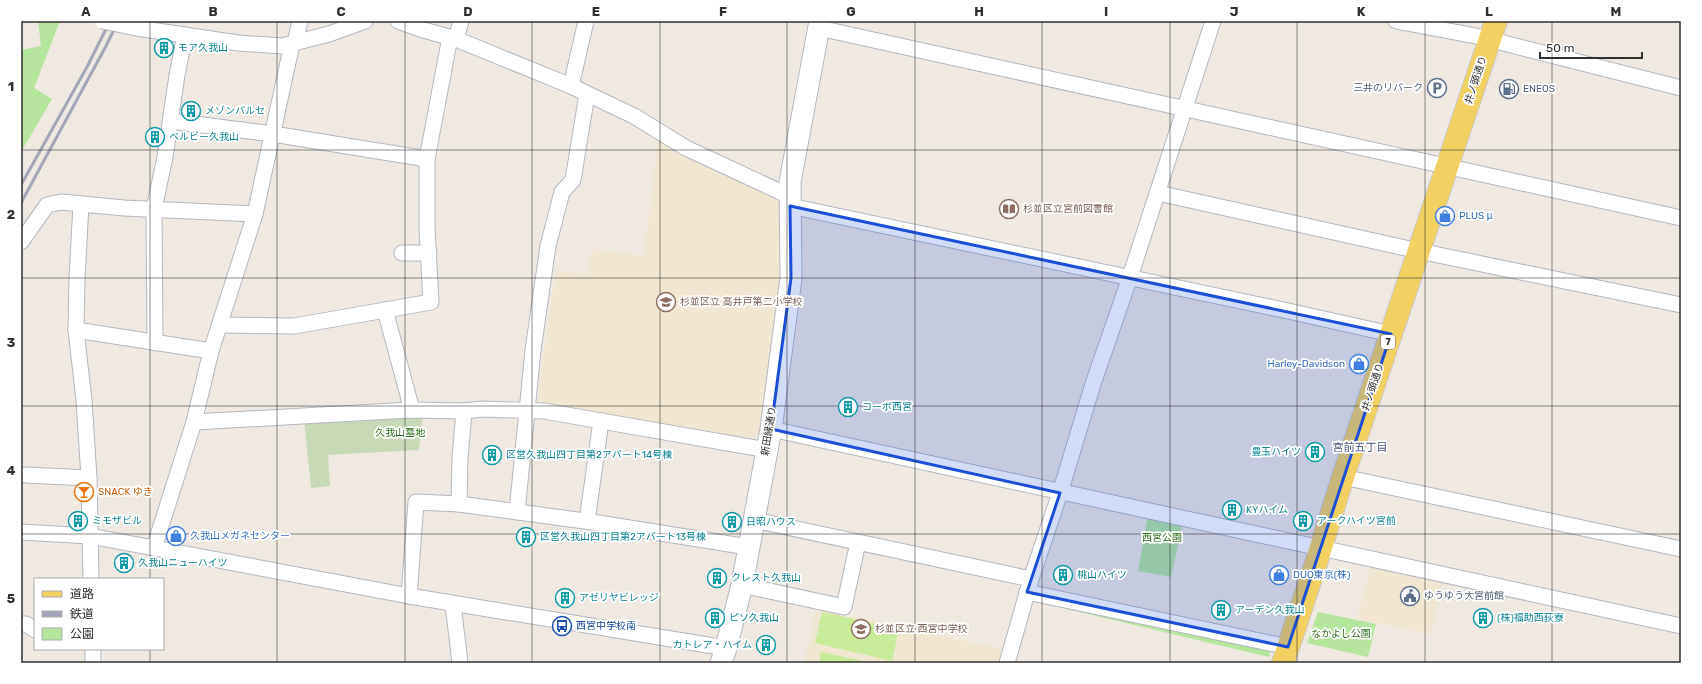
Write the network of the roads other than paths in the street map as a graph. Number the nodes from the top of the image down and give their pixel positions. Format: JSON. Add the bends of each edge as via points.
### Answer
{"nodes":[{"id":1,"x":102,"y":21,"type":"edge"},
{"id":2,"x":300,"y":21,"type":"edge"},
{"id":3,"x":365,"y":21,"type":"edge"},
{"id":4,"x":398,"y":21,"type":"edge"},
{"id":5,"x":461,"y":21,"type":"edge"},
{"id":6,"x":586,"y":21,"type":"edge"},
{"id":7,"x":1213,"y":21,"type":"edge"},
{"id":8,"x":1396,"y":21,"type":"edge"},
{"id":9,"x":819,"y":24,"type":"edge"},
{"id":10,"x":1493,"y":31,"type":"edge"},
{"id":11,"x":185,"y":35,"type":"junction"},
{"id":12,"x":453,"y":38,"type":"junction"},
{"id":13,"x":294,"y":43,"type":"junction"},
{"id":14,"x":571,"y":86,"type":"junction"},
{"id":15,"x":1681,"y":88,"type":"edge"},
{"id":16,"x":587,"y":94,"type":"junction"},
{"id":17,"x":1185,"y":110,"type":"junction"},
{"id":18,"x":171,"y":121,"type":"junction"},
{"id":19,"x":273,"y":134,"type":"junction"},
{"id":20,"x":427,"y":159,"type":"junction"},
{"id":21,"x":1447,"y":167,"type":"junction"},
{"id":22,"x":1158,"y":193,"type":"junction"},
{"id":23,"x":789,"y":201,"type":"junction"},
{"id":24,"x":81,"y":204,"type":"junction"},
{"id":25,"x":154,"y":209,"type":"junction"},
{"id":26,"x":255,"y":214,"type":"junction"},
{"id":27,"x":1681,"y":218,"type":"edge"},
{"id":28,"x":21,"y":242,"type":"edge"},
{"id":29,"x":1419,"y":251,"type":"junction"},
{"id":30,"x":429,"y":253,"type":"junction"},
{"id":31,"x":402,"y":254,"type":"dead end"},
{"id":32,"x":1130,"y":277,"type":"junction"},
{"id":33,"x":1681,"y":305,"type":"edge"},
{"id":34,"x":386,"y":310,"type":"junction"},
{"id":35,"x":220,"y":325,"type":"junction"},
{"id":36,"x":76,"y":330,"type":"junction"},
{"id":37,"x":1391,"y":334,"type":"junction"},
{"id":38,"x":155,"y":343,"type":"junction"},
{"id":39,"x":211,"y":351,"type":"junction"},
{"id":40,"x":412,"y":410,"type":"junction"},
{"id":41,"x":527,"y":410,"type":"junction"},
{"id":42,"x":464,"y":411,"type":"junction"},
{"id":43,"x":601,"y":421,"type":"junction"},
{"id":44,"x":194,"y":422,"type":"junction"},
{"id":45,"x":771,"y":429,"type":"junction"},
{"id":46,"x":767,"y":450,"type":"junction"},
{"id":47,"x":26,"y":475,"type":"dead end"},
{"id":48,"x":1343,"y":477,"type":"junction"},
{"id":49,"x":89,"y":478,"type":"junction"},
{"id":50,"x":1060,"y":493,"type":"junction"},
{"id":51,"x":459,"y":504,"type":"junction"},
{"id":52,"x":517,"y":512,"type":"junction"},
{"id":53,"x":754,"y":520,"type":"junction"},
{"id":54,"x":587,"y":521,"type":"junction"},
{"id":55,"x":21,"y":532,"type":"edge"},
{"id":56,"x":90,"y":536,"type":"junction"},
{"id":57,"x":858,"y":542,"type":"junction"},
{"id":58,"x":748,"y":547,"type":"junction"},
{"id":59,"x":154,"y":548,"type":"junction"},
{"id":60,"x":1321,"y":548,"type":"junction"},
{"id":61,"x":1681,"y":549,"type":"edge"},
{"id":62,"x":91,"y":578,"type":"edge"},
{"id":63,"x":742,"y":585,"type":"junction"},
{"id":64,"x":1029,"y":585,"type":"junction"},
{"id":65,"x":408,"y":596,"type":"junction"},
{"id":66,"x":453,"y":604,"type":"junction"},
{"id":67,"x":21,"y":624,"type":"edge"},
{"id":68,"x":1681,"y":626,"type":"edge"},
{"id":69,"x":34,"y":629,"type":"edge"},
{"id":70,"x":93,"y":650,"type":"edge"},
{"id":71,"x":1285,"y":655,"type":"edge"},
{"id":72,"x":724,"y":656,"type":"edge"},
{"id":73,"x":93,"y":663,"type":"edge"},
{"id":74,"x":460,"y":663,"type":"edge"},
{"id":75,"x":1007,"y":663,"type":"edge"}],
"edges":[{"from":1,"to":11,"type":"street","bridge":true},
{"from":2,"to":13,"type":"street"},
{"from":3,"to":13,"type":"street"},
{"from":4,"to":12,"type":"street"},
{"from":5,"to":12,"type":"street"},
{"from":6,"to":14,"type":"street"},
{"from":7,"to":17,"type":"street"},
{"from":8,"to":10,"type":"street"},
{"from":9,"to":17,"type":"street"},
{"from":9,"to":23,"type":"street","name":"新田縁通り","via":[[790,182]]},
{"from":10,"to":15,"type":"street"},
{"from":10,"to":21,"type":"main road","name":"井ノ頭通り","number":"7"},
{"from":11,"to":13,"type":"street","via":[[282,46]]},
{"from":11,"to":18,"type":"street"},
{"from":12,"to":14,"type":"street"},
{"from":12,"to":20,"type":"street"},
{"from":13,"to":19,"type":"street"},
{"from":14,"to":16,"type":"street"},
{"from":16,"to":23,"type":"street","via":[[634,116],[686,148]]},
{"from":16,"to":41,"type":"street","via":[[573,180],[562,192],[548,246]]},
{"from":17,"to":21,"type":"street"},
{"from":17,"to":22,"type":"street"},
{"from":18,"to":19,"type":"street"},
{"from":18,"to":25,"type":"street"},
{"from":19,"to":20,"type":"street"},
{"from":19,"to":26,"type":"street"},
{"from":20,"to":30,"type":"street"},
{"from":21,"to":27,"type":"street"},
{"from":21,"to":29,"type":"main road","name":"井ノ頭通り","number":"7"},
{"from":22,"to":29,"type":"street"},
{"from":22,"to":32,"type":"street"},
{"from":23,"to":32,"type":"street"},
{"from":23,"to":45,"type":"street","name":"新田縁通り","via":[[790,278]]},
{"from":24,"to":25,"type":"street"},
{"from":24,"to":28,"type":"street","via":[[61,202],[47,205]]},
{"from":24,"to":36,"type":"street"},
{"from":25,"to":26,"type":"street"},
{"from":25,"to":38,"type":"street"},
{"from":26,"to":35,"type":"street"},
{"from":29,"to":33,"type":"street"},
{"from":29,"to":37,"type":"main road","name":"井ノ頭通り","number":"7"},
{"from":30,"to":31,"type":"street"},
{"from":30,"to":34,"type":"street","via":[[431,302]]},
{"from":32,"to":37,"type":"street"},
{"from":32,"to":50,"type":"street","via":[[1093,384]]},
{"from":34,"to":35,"type":"street","via":[[294,326]]},
{"from":34,"to":40,"type":"street"},
{"from":35,"to":39,"type":"street"},
{"from":36,"to":38,"type":"street"},
{"from":36,"to":49,"type":"street"},
{"from":37,"to":48,"type":"main road","name":"井ノ頭通り","number":"7"},
{"from":38,"to":39,"type":"street"},
{"from":39,"to":44,"type":"street"},
{"from":40,"to":42,"type":"street"},
{"from":40,"to":44,"type":"street"},
{"from":41,"to":42,"type":"street"},
{"from":41,"to":43,"type":"street"},
{"from":41,"to":52,"type":"street"},
{"from":42,"to":51,"type":"street"},
{"from":43,"to":46,"type":"street"},
{"from":43,"to":54,"type":"street"},
{"from":44,"to":59,"type":"street"},
{"from":45,"to":46,"type":"street","name":"新田縁通り"},
{"from":45,"to":50,"type":"street"},
{"from":46,"to":53,"type":"street","name":"新田縁通り"},
{"from":47,"to":49,"type":"street"},
{"from":48,"to":60,"type":"main road","name":"井ノ頭通り","number":"7"},
{"from":48,"to":61,"type":"street"},
{"from":49,"to":56,"type":"street"},
{"from":50,"to":60,"type":"street"},
{"from":50,"to":64,"type":"street"},
{"from":51,"to":52,"type":"street"},
{"from":51,"to":65,"type":"street","via":[[416,502]]},
{"from":52,"to":54,"type":"street"},
{"from":53,"to":57,"type":"street"},
{"from":53,"to":58,"type":"street","name":"新田縁通り"},
{"from":54,"to":58,"type":"street"},
{"from":55,"to":56,"type":"street"},
{"from":56,"to":59,"type":"street"},
{"from":56,"to":62,"type":"street"},
{"from":57,"to":63,"type":"street","via":[[844,608]]},
{"from":57,"to":64,"type":"street"},
{"from":58,"to":63,"type":"street","name":"新田縁通り"},
{"from":59,"to":65,"type":"street"},
{"from":60,"to":68,"type":"street"},
{"from":60,"to":71,"type":"main road","name":"井ノ頭通り","number":"7"},
{"from":63,"to":72,"type":"street","name":"新田縁通り"},
{"from":64,"to":71,"type":"street"},
{"from":64,"to":75,"type":"street"},
{"from":65,"to":66,"type":"street"},
{"from":66,"to":72,"type":"street"},
{"from":66,"to":74,"type":"street"},
{"from":67,"to":69,"type":"street"},
{"from":70,"to":73,"type":"street"}]}
